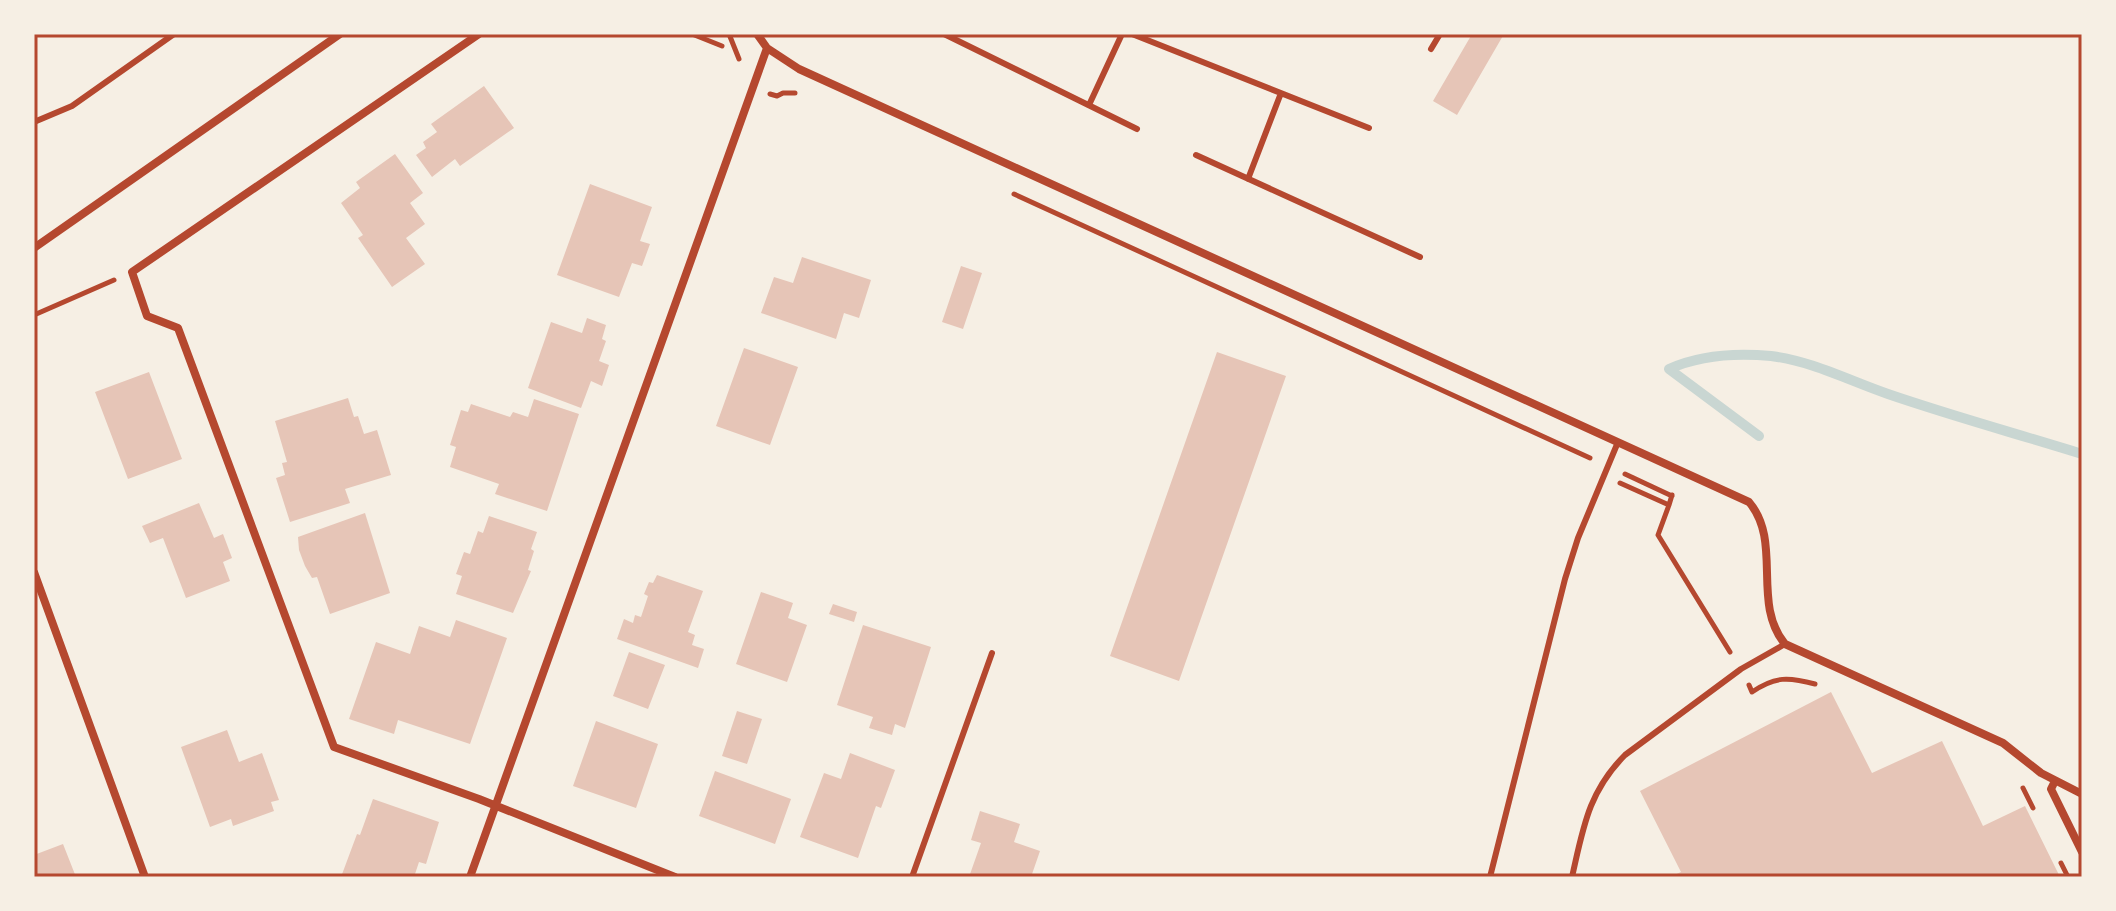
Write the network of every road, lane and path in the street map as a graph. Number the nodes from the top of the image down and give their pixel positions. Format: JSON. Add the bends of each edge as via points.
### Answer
{"nodes":[{"id":1,"x":174,"y":34,"type":"edge"},
{"id":2,"x":340,"y":34,"type":"edge"},
{"id":3,"x":479,"y":34,"type":"edge"},
{"id":4,"x":692,"y":34,"type":"edge"},
{"id":5,"x":729,"y":34,"type":"edge"},
{"id":6,"x":757,"y":34,"type":"edge"},
{"id":7,"x":944,"y":34,"type":"edge"},
{"id":8,"x":1122,"y":34,"type":"edge"},
{"id":9,"x":1132,"y":34,"type":"edge"},
{"id":10,"x":1440,"y":34,"type":"edge"},
{"id":11,"x":722,"y":46,"type":"dead end"},
{"id":12,"x":767,"y":48,"type":"junction"},
{"id":13,"x":1431,"y":49,"type":"dead end"},
{"id":14,"x":754,"y":87,"type":"junction"},
{"id":15,"x":1281,"y":93,"type":"junction"},
{"id":16,"x":803,"y":95,"type":"dead end"},
{"id":17,"x":1089,"y":105,"type":"junction"},
{"id":18,"x":34,"y":122,"type":"edge"},
{"id":19,"x":1369,"y":128,"type":"dead end"},
{"id":20,"x":1137,"y":129,"type":"dead end"},
{"id":21,"x":1196,"y":155,"type":"dead end"},
{"id":22,"x":1248,"y":179,"type":"junction"},
{"id":23,"x":1005,"y":188,"type":"dead end"},
{"id":24,"x":34,"y":248,"type":"edge"},
{"id":25,"x":1420,"y":257,"type":"dead end"},
{"id":26,"x":132,"y":272,"type":"junction"},
{"id":27,"x":34,"y":315,"type":"edge"},
{"id":28,"x":1618,"y":442,"type":"junction"},
{"id":29,"x":1608,"y":466,"type":"junction"},
{"id":30,"x":1672,"y":496,"type":"dead end"},
{"id":31,"x":34,"y":572,"type":"edge"},
{"id":32,"x":1785,"y":644,"type":"junction"},
{"id":33,"x":992,"y":653,"type":"dead end"},
{"id":34,"x":2055,"y":781,"type":"junction"},
{"id":35,"x":2082,"y":794,"type":"edge"},
{"id":36,"x":496,"y":806,"type":"junction"},
{"id":37,"x":2082,"y":852,"type":"edge"},
{"id":38,"x":145,"y":877,"type":"edge"},
{"id":39,"x":470,"y":877,"type":"edge"},
{"id":40,"x":675,"y":877,"type":"edge"},
{"id":41,"x":912,"y":877,"type":"edge"},
{"id":42,"x":1490,"y":877,"type":"edge"},
{"id":43,"x":1572,"y":877,"type":"edge"}],
"edges":[{"from":1,"to":18,"type":"lane","via":[[72,106]]},
{"from":2,"to":24,"type":"street"},
{"from":3,"to":26,"type":"street"},
{"from":4,"to":11,"type":"path"},
{"from":5,"to":14,"type":"path","via":[[739,55],[737,81]]},
{"from":6,"to":12,"type":"street"},
{"from":7,"to":17,"type":"lane"},
{"from":8,"to":17,"type":"lane"},
{"from":9,"to":15,"type":"lane"},
{"from":10,"to":13,"type":"lane"},
{"from":12,"to":14,"type":"street"},
{"from":12,"to":28,"type":"street","via":[[799,69]]},
{"from":14,"to":16,"type":"path","via":[[777,96]]},
{"from":14,"to":36,"type":"street"},
{"from":15,"to":19,"type":"lane"},
{"from":15,"to":22,"type":"lane"},
{"from":17,"to":20,"type":"lane"},
{"from":21,"to":22,"type":"lane"},
{"from":22,"to":25,"type":"lane"},
{"from":23,"to":29,"type":"path"},
{"from":26,"to":27,"type":"path"},
{"from":26,"to":36,"type":"street","via":[[147,316],[178,328],[334,747]]},
{"from":28,"to":29,"type":"lane"},
{"from":28,"to":32,"type":"street","via":[[1749,502],[1756,510],[1765,548],[1769,613]]},
{"from":29,"to":30,"type":"path"},
{"from":29,"to":42,"type":"lane","via":[[1565,579]]},
{"from":31,"to":38,"type":"street"},
{"from":32,"to":34,"type":"street","via":[[2003,743]]},
{"from":32,"to":43,"type":"lane","via":[[1741,669],[1614,766],[1590,806]]},
{"from":33,"to":41,"type":"lane"},
{"from":34,"to":35,"type":"street"},
{"from":34,"to":37,"type":"street","via":[[2051,789]]},
{"from":36,"to":39,"type":"street"},
{"from":36,"to":40,"type":"street"}]}
